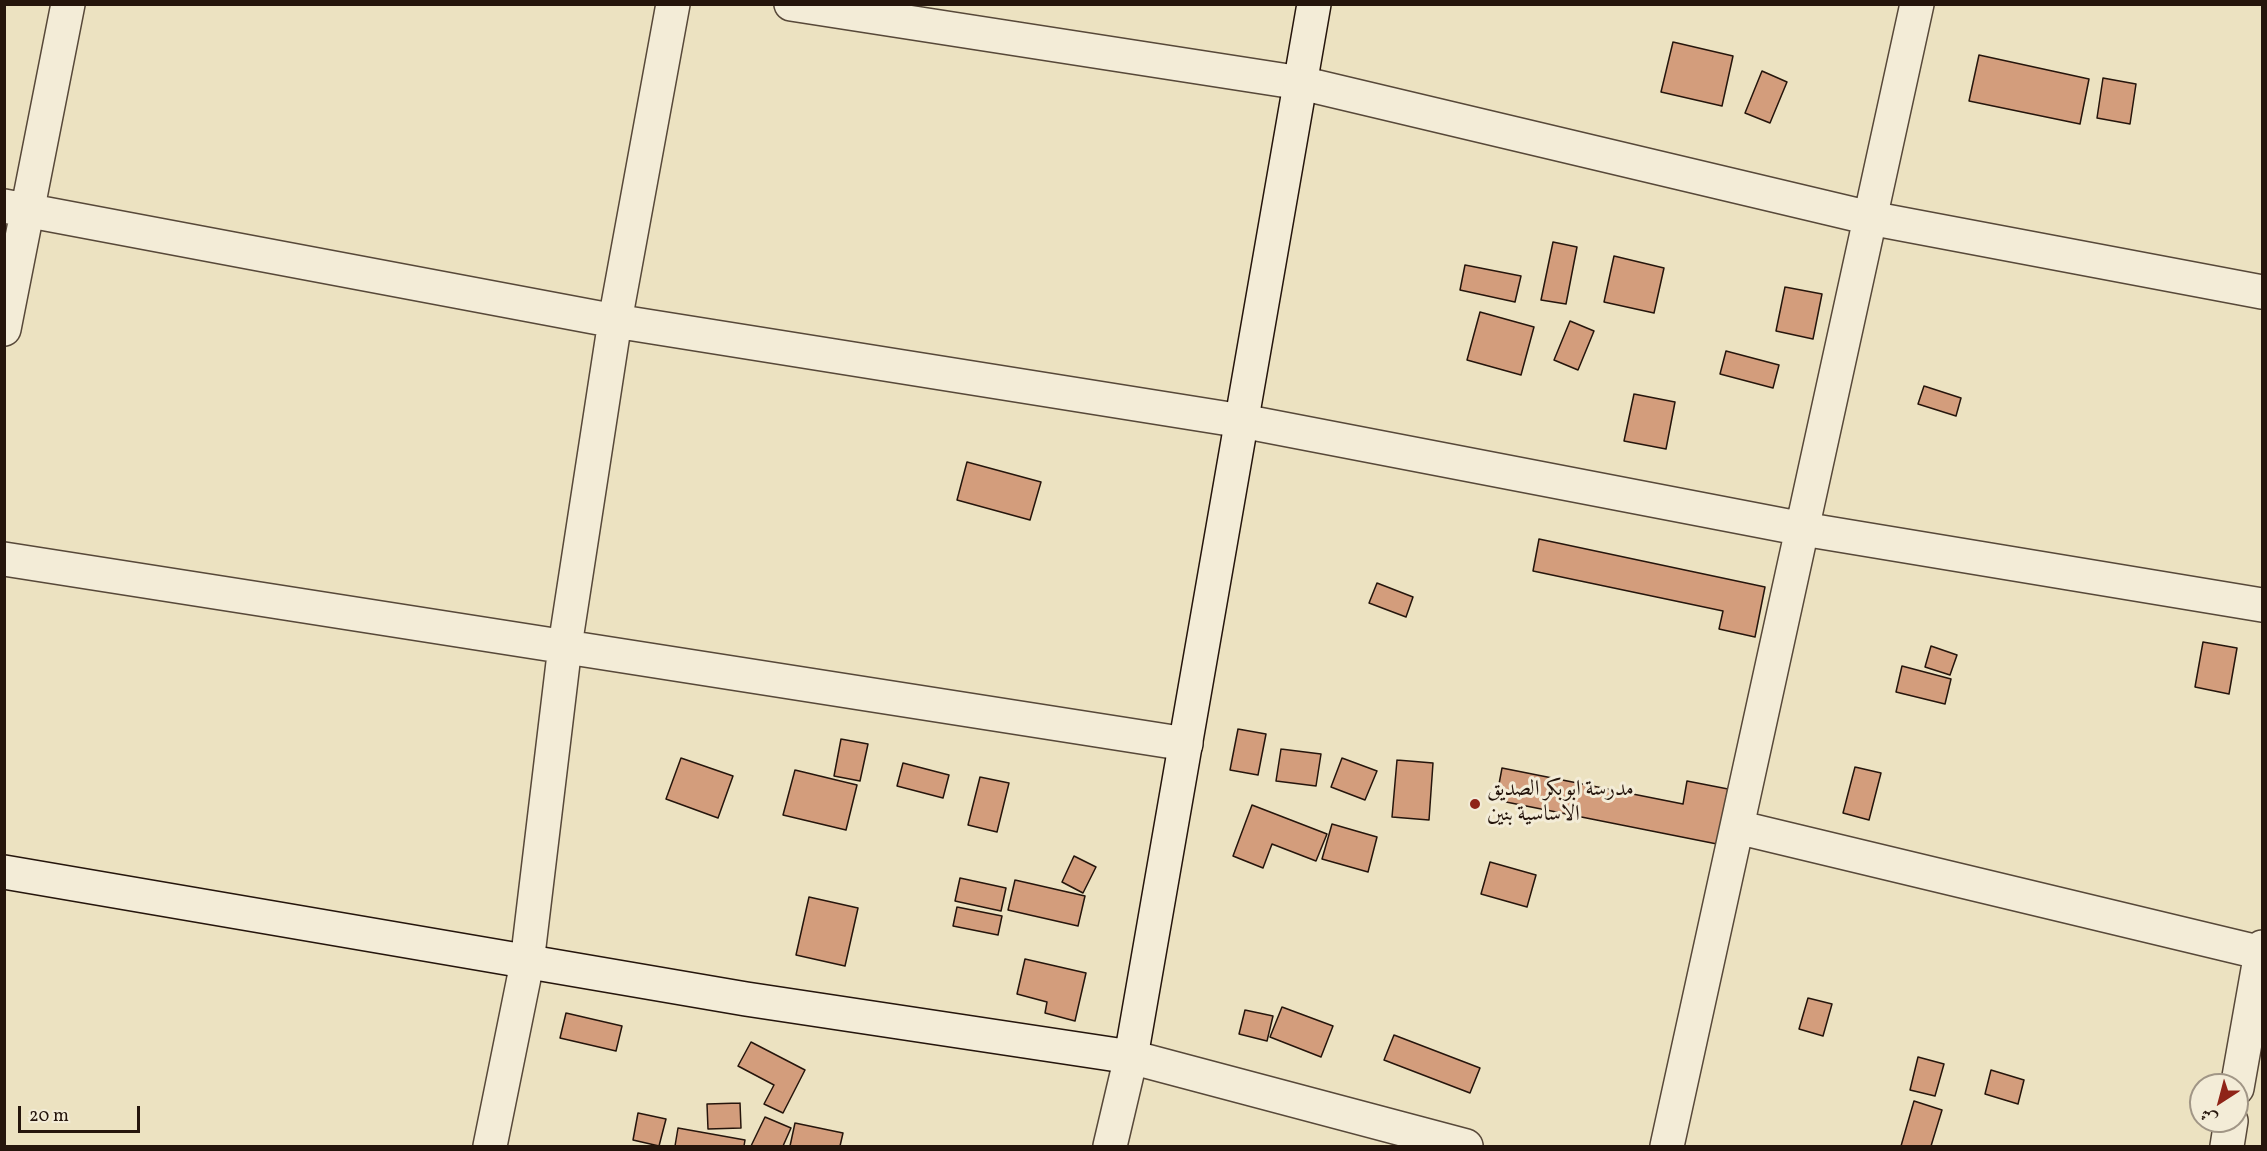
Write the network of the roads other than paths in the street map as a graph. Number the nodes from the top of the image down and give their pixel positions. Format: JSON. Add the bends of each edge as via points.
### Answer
{"nodes":[{"id":1,"x":68,"y":4,"type":"edge"},
{"id":2,"x":673,"y":4,"type":"edge"},
{"id":3,"x":791,"y":4,"type":"edge"},
{"id":4,"x":1314,"y":4,"type":"edge"},
{"id":5,"x":1917,"y":4,"type":"edge"},
{"id":6,"x":1301,"y":83,"type":"junction"},
{"id":7,"x":17,"y":208,"type":"edge"},
{"id":8,"x":1870,"y":218,"type":"junction"},
{"id":9,"x":2262,"y":292,"type":"edge"},
{"id":10,"x":615,"y":321,"type":"junction"},
{"id":11,"x":4,"y":330,"type":"edge"},
{"id":12,"x":1242,"y":421,"type":"junction"},
{"id":13,"x":1803,"y":529,"type":"junction"},
{"id":14,"x":4,"y":559,"type":"edge"},
{"id":15,"x":2262,"y":605,"type":"edge"},
{"id":16,"x":565,"y":646,"type":"junction"},
{"id":17,"x":1186,"y":744,"type":"junction"},
{"id":18,"x":1737,"y":827,"type":"junction"},
{"id":19,"x":4,"y":872,"type":"edge"},
{"id":20,"x":2262,"y":951,"type":"edge"},
{"id":21,"x":527,"y":963,"type":"junction"},
{"id":22,"x":1131,"y":1057,"type":"junction"},
{"id":23,"x":2240,"y":1073,"type":"edge"},
{"id":24,"x":490,"y":1146,"type":"edge"},
{"id":25,"x":1110,"y":1146,"type":"edge"},
{"id":26,"x":1466,"y":1146,"type":"edge"},
{"id":27,"x":1667,"y":1146,"type":"edge"}],
"edges":[{"from":1,"to":7,"type":"street"},
{"from":2,"to":10,"type":"street"},
{"from":3,"to":6,"type":"street"},
{"from":4,"to":6,"type":"street"},
{"from":5,"to":8,"type":"street"},
{"from":6,"to":8,"type":"street"},
{"from":6,"to":12,"type":"street"},
{"from":7,"to":10,"type":"street"},
{"from":7,"to":11,"type":"street"},
{"from":8,"to":9,"type":"street"},
{"from":8,"to":13,"type":"street"},
{"from":10,"to":12,"type":"street"},
{"from":10,"to":16,"type":"street"},
{"from":12,"to":13,"type":"street"},
{"from":12,"to":17,"type":"street"},
{"from":13,"to":15,"type":"street"},
{"from":13,"to":18,"type":"street"},
{"from":14,"to":16,"type":"street"},
{"from":16,"to":17,"type":"street"},
{"from":16,"to":21,"type":"street"},
{"from":17,"to":22,"type":"street"},
{"from":18,"to":20,"type":"street"},
{"from":18,"to":27,"type":"street"},
{"from":19,"to":21,"type":"street"},
{"from":20,"to":23,"type":"street"},
{"from":21,"to":22,"type":"street"},
{"from":21,"to":24,"type":"street"},
{"from":22,"to":25,"type":"street"},
{"from":22,"to":26,"type":"street"}]}
